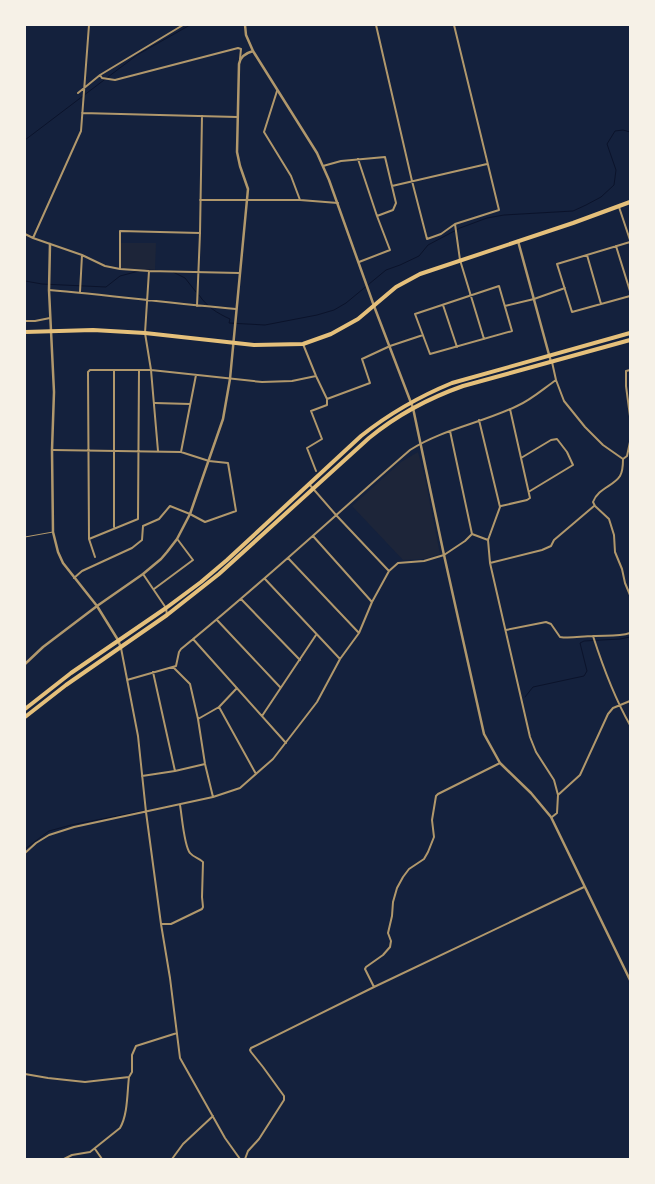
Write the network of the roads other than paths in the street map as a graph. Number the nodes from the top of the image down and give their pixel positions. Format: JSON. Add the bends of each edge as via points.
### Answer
{"nodes":[{"id":1,"x":88,"y":25,"type":"edge"},
{"id":2,"x":183,"y":25,"type":"edge"},
{"id":3,"x":245,"y":25,"type":"edge"},
{"id":4,"x":376,"y":25,"type":"edge"},
{"id":5,"x":454,"y":25,"type":"edge"},
{"id":6,"x":253,"y":51,"type":"junction"},
{"id":7,"x":240,"y":60,"type":"junction"},
{"id":8,"x":100,"y":75,"type":"junction"},
{"id":9,"x":83,"y":89,"type":"junction"},
{"id":10,"x":277,"y":91,"type":"junction"},
{"id":11,"x":78,"y":92,"type":"dead end"},
{"id":12,"x":82,"y":113,"type":"junction"},
{"id":13,"x":202,"y":116,"type":"junction"},
{"id":14,"x":238,"y":117,"type":"junction"},
{"id":15,"x":358,"y":159,"type":"junction"},
{"id":16,"x":487,"y":164,"type":"junction"},
{"id":17,"x":323,"y":166,"type":"junction"},
{"id":18,"x":412,"y":181,"type":"junction"},
{"id":19,"x":392,"y":186,"type":"junction"},
{"id":20,"x":200,"y":200,"type":"junction"},
{"id":21,"x":247,"y":200,"type":"junction"},
{"id":22,"x":300,"y":200,"type":"junction"},
{"id":23,"x":630,"y":202,"type":"edge"},
{"id":24,"x":338,"y":203,"type":"junction"},
{"id":25,"x":618,"y":205,"type":"junction"},
{"id":26,"x":377,"y":216,"type":"junction"},
{"id":27,"x":455,"y":224,"type":"junction"},
{"id":28,"x":200,"y":233,"type":"junction"},
{"id":29,"x":25,"y":234,"type":"edge"},
{"id":30,"x":33,"y":238,"type":"junction"},
{"id":31,"x":518,"y":241,"type":"junction"},
{"id":32,"x":630,"y":241,"type":"edge"},
{"id":33,"x":50,"y":244,"type":"junction"},
{"id":34,"x":616,"y":246,"type":"junction"},
{"id":35,"x":82,"y":255,"type":"junction"},
{"id":36,"x":588,"y":255,"type":"junction"},
{"id":37,"x":460,"y":260,"type":"junction"},
{"id":38,"x":359,"y":262,"type":"junction"},
{"id":39,"x":120,"y":269,"type":"junction"},
{"id":40,"x":150,"y":272,"type":"junction"},
{"id":41,"x":198,"y":272,"type":"junction"},
{"id":42,"x":240,"y":273,"type":"junction"},
{"id":43,"x":565,"y":288,"type":"junction"},
{"id":44,"x":49,"y":290,"type":"junction"},
{"id":45,"x":80,"y":292,"type":"junction"},
{"id":46,"x":630,"y":292,"type":"edge"},
{"id":47,"x":471,"y":295,"type":"junction"},
{"id":48,"x":630,"y":296,"type":"edge"},
{"id":49,"x":534,"y":299,"type":"junction"},
{"id":50,"x":148,"y":300,"type":"junction"},
{"id":51,"x":601,"y":304,"type":"junction"},
{"id":52,"x":443,"y":305,"type":"junction"},
{"id":53,"x":197,"y":306,"type":"junction"},
{"id":54,"x":374,"y":306,"type":"junction"},
{"id":55,"x":505,"y":306,"type":"junction"},
{"id":56,"x":236,"y":309,"type":"junction"},
{"id":57,"x":50,"y":318,"type":"junction"},
{"id":58,"x":25,"y":321,"type":"edge"},
{"id":59,"x":50,"y":331,"type":"junction"},
{"id":60,"x":25,"y":332,"type":"edge"},
{"id":61,"x":144,"y":333,"type":"junction"},
{"id":62,"x":630,"y":333,"type":"edge"},
{"id":63,"x":423,"y":335,"type":"junction"},
{"id":64,"x":484,"y":339,"type":"junction"},
{"id":65,"x":630,"y":340,"type":"edge"},
{"id":66,"x":233,"y":343,"type":"junction"},
{"id":67,"x":303,"y":344,"type":"junction"},
{"id":68,"x":390,"y":346,"type":"junction"},
{"id":69,"x":457,"y":347,"type":"junction"},
{"id":70,"x":550,"y":356,"type":"junction"},
{"id":71,"x":552,"y":362,"type":"junction"},
{"id":72,"x":114,"y":370,"type":"junction"},
{"id":73,"x":139,"y":370,"type":"junction"},
{"id":74,"x":151,"y":370,"type":"junction"},
{"id":75,"x":630,"y":370,"type":"edge"},
{"id":76,"x":196,"y":375,"type":"junction"},
{"id":77,"x":316,"y":376,"type":"junction"},
{"id":78,"x":230,"y":379,"type":"junction"},
{"id":79,"x":556,"y":380,"type":"junction"},
{"id":80,"x":327,"y":399,"type":"junction"},
{"id":81,"x":411,"y":402,"type":"junction"},
{"id":82,"x":154,"y":403,"type":"junction"},
{"id":83,"x":190,"y":404,"type":"junction"},
{"id":84,"x":413,"y":408,"type":"junction"},
{"id":85,"x":510,"y":409,"type":"junction"},
{"id":86,"x":630,"y":416,"type":"edge"},
{"id":87,"x":479,"y":420,"type":"junction"},
{"id":88,"x":449,"y":430,"type":"junction"},
{"id":89,"x":630,"y":442,"type":"edge"},
{"id":90,"x":420,"y":443,"type":"junction"},
{"id":91,"x":52,"y":450,"type":"junction"},
{"id":92,"x":114,"y":450,"type":"junction"},
{"id":93,"x":138,"y":450,"type":"junction"},
{"id":94,"x":158,"y":450,"type":"junction"},
{"id":95,"x":89,"y":451,"type":"junction"},
{"id":96,"x":181,"y":452,"type":"junction"},
{"id":97,"x":629,"y":456,"type":"edge"},
{"id":98,"x":521,"y":458,"type":"junction"},
{"id":99,"x":624,"y":459,"type":"junction"},
{"id":100,"x":209,"y":461,"type":"junction"},
{"id":101,"x":316,"y":471,"type":"dead end"},
{"id":102,"x":309,"y":484,"type":"junction"},
{"id":103,"x":314,"y":489,"type":"junction"},
{"id":104,"x":530,"y":491,"type":"junction"},
{"id":105,"x":595,"y":506,"type":"junction"},
{"id":106,"x":500,"y":507,"type":"junction"},
{"id":107,"x":190,"y":514,"type":"junction"},
{"id":108,"x":336,"y":515,"type":"junction"},
{"id":109,"x":114,"y":528,"type":"junction"},
{"id":110,"x":54,"y":532,"type":"junction"},
{"id":111,"x":472,"y":534,"type":"junction"},
{"id":112,"x":313,"y":536,"type":"junction"},
{"id":113,"x":25,"y":537,"type":"edge"},
{"id":114,"x":89,"y":539,"type":"junction"},
{"id":115,"x":177,"y":539,"type":"junction"},
{"id":116,"x":488,"y":540,"type":"junction"},
{"id":117,"x":444,"y":555,"type":"junction"},
{"id":118,"x":96,"y":557,"type":"dead end"},
{"id":119,"x":288,"y":558,"type":"junction"},
{"id":120,"x":490,"y":563,"type":"junction"},
{"id":121,"x":389,"y":571,"type":"junction"},
{"id":122,"x":143,"y":574,"type":"junction"},
{"id":123,"x":74,"y":578,"type":"junction"},
{"id":124,"x":265,"y":579,"type":"junction"},
{"id":125,"x":154,"y":590,"type":"junction"},
{"id":126,"x":630,"y":595,"type":"edge"},
{"id":127,"x":241,"y":599,"type":"junction"},
{"id":128,"x":372,"y":602,"type":"junction"},
{"id":129,"x":97,"y":606,"type":"junction"},
{"id":130,"x":166,"y":608,"type":"junction"},
{"id":131,"x":167,"y":615,"type":"junction"},
{"id":132,"x":217,"y":620,"type":"junction"},
{"id":133,"x":506,"y":630,"type":"junction"},
{"id":134,"x":359,"y":633,"type":"junction"},
{"id":135,"x":630,"y":633,"type":"edge"},
{"id":136,"x":317,"y":635,"type":"junction"},
{"id":137,"x":593,"y":636,"type":"junction"},
{"id":138,"x":118,"y":640,"type":"junction"},
{"id":139,"x":193,"y":640,"type":"junction"},
{"id":140,"x":121,"y":648,"type":"junction"},
{"id":141,"x":340,"y":659,"type":"junction"},
{"id":142,"x":300,"y":660,"type":"junction"},
{"id":143,"x":25,"y":664,"type":"edge"},
{"id":144,"x":173,"y":668,"type":"junction"},
{"id":145,"x":153,"y":672,"type":"junction"},
{"id":146,"x":127,"y":680,"type":"junction"},
{"id":147,"x":237,"y":688,"type":"junction"},
{"id":148,"x":281,"y":688,"type":"junction"},
{"id":149,"x":630,"y":700,"type":"edge"},
{"id":150,"x":619,"y":706,"type":"junction"},
{"id":151,"x":219,"y":707,"type":"junction"},
{"id":152,"x":25,"y":709,"type":"edge"},
{"id":153,"x":262,"y":716,"type":"junction"},
{"id":154,"x":25,"y":718,"type":"edge"},
{"id":155,"x":198,"y":719,"type":"junction"},
{"id":156,"x":630,"y":725,"type":"edge"},
{"id":157,"x":286,"y":742,"type":"junction"},
{"id":158,"x":500,"y":763,"type":"junction"},
{"id":159,"x":205,"y":764,"type":"junction"},
{"id":160,"x":175,"y":771,"type":"junction"},
{"id":161,"x":256,"y":774,"type":"junction"},
{"id":162,"x":142,"y":776,"type":"junction"},
{"id":163,"x":558,"y":795,"type":"junction"},
{"id":164,"x":213,"y":797,"type":"junction"},
{"id":165,"x":180,"y":804,"type":"junction"},
{"id":166,"x":146,"y":812,"type":"junction"},
{"id":167,"x":551,"y":817,"type":"junction"},
{"id":168,"x":25,"y":853,"type":"edge"},
{"id":169,"x":585,"y":886,"type":"junction"},
{"id":170,"x":161,"y":924,"type":"junction"},
{"id":171,"x":630,"y":980,"type":"edge"},
{"id":172,"x":374,"y":987,"type":"junction"},
{"id":173,"x":177,"y":1033,"type":"junction"},
{"id":174,"x":25,"y":1074,"type":"edge"},
{"id":175,"x":129,"y":1077,"type":"junction"},
{"id":176,"x":213,"y":1116,"type":"junction"},
{"id":177,"x":95,"y":1148,"type":"junction"},
{"id":178,"x":64,"y":1159,"type":"edge"},
{"id":179,"x":102,"y":1159,"type":"edge"},
{"id":180,"x":172,"y":1159,"type":"edge"},
{"id":181,"x":240,"y":1159,"type":"edge"},
{"id":182,"x":245,"y":1159,"type":"edge"}],
"edges":[{"from":1,"to":9,"type":"street"},
{"from":2,"to":8,"type":"street"},
{"from":3,"to":6,"type":"street"},
{"from":4,"to":18,"type":"street"},
{"from":5,"to":16,"type":"street"},
{"from":6,"to":7,"type":"street"},
{"from":6,"to":10,"type":"street"},
{"from":7,"to":8,"type":"street","via":[[241,49],[238,48],[115,80]]},
{"from":7,"to":14,"type":"street"},
{"from":8,"to":9,"type":"street"},
{"from":9,"to":11,"type":"street"},
{"from":9,"to":12,"type":"street"},
{"from":10,"to":17,"type":"street"},
{"from":10,"to":22,"type":"street","via":[[264,132],[291,176]]},
{"from":12,"to":13,"type":"street"},
{"from":12,"to":30,"type":"street","via":[[80,131]]},
{"from":13,"to":14,"type":"street"},
{"from":13,"to":20,"type":"street"},
{"from":14,"to":21,"type":"street","via":[[237,152],[247,184]]},
{"from":15,"to":17,"type":"street"},
{"from":15,"to":19,"type":"street","via":[[384,157]]},
{"from":15,"to":26,"type":"street"},
{"from":16,"to":18,"type":"street"},
{"from":16,"to":27,"type":"street","via":[[499,210]]},
{"from":17,"to":24,"type":"street"},
{"from":18,"to":19,"type":"street"},
{"from":18,"to":27,"type":"street","via":[[427,239]]},
{"from":19,"to":26,"type":"street","via":[[396,203],[393,210]]},
{"from":20,"to":21,"type":"street"},
{"from":20,"to":28,"type":"street"},
{"from":21,"to":22,"type":"street"},
{"from":21,"to":42,"type":"street"},
{"from":22,"to":24,"type":"street"},
{"from":23,"to":25,"type":"highway"},
{"from":24,"to":38,"type":"street"},
{"from":25,"to":31,"type":"highway"},
{"from":25,"to":32,"type":"street"},
{"from":26,"to":38,"type":"street","via":[[390,250]]},
{"from":27,"to":37,"type":"street"},
{"from":28,"to":39,"type":"street","via":[[120,231]]},
{"from":28,"to":41,"type":"street"},
{"from":29,"to":30,"type":"street"},
{"from":30,"to":33,"type":"street"},
{"from":31,"to":37,"type":"highway"},
{"from":31,"to":49,"type":"street"},
{"from":32,"to":34,"type":"street"},
{"from":33,"to":35,"type":"street"},
{"from":33,"to":44,"type":"street"},
{"from":34,"to":36,"type":"street"},
{"from":34,"to":46,"type":"street"},
{"from":35,"to":39,"type":"street"},
{"from":35,"to":45,"type":"street"},
{"from":36,"to":43,"type":"street","via":[[557,264]]},
{"from":36,"to":51,"type":"street"},
{"from":37,"to":47,"type":"street"},
{"from":37,"to":54,"type":"highway","via":[[410,278]]},
{"from":38,"to":54,"type":"street"},
{"from":39,"to":40,"type":"street"},
{"from":40,"to":41,"type":"street"},
{"from":40,"to":50,"type":"street"},
{"from":41,"to":42,"type":"street"},
{"from":41,"to":53,"type":"street"},
{"from":42,"to":56,"type":"street"},
{"from":43,"to":49,"type":"street"},
{"from":43,"to":51,"type":"street","via":[[572,312]]},
{"from":44,"to":45,"type":"street"},
{"from":44,"to":57,"type":"street"},
{"from":45,"to":50,"type":"street"},
{"from":47,"to":52,"type":"street"},
{"from":47,"to":55,"type":"street","via":[[499,286]]},
{"from":47,"to":64,"type":"street"},
{"from":48,"to":51,"type":"street"},
{"from":49,"to":55,"type":"street"},
{"from":49,"to":70,"type":"street"},
{"from":50,"to":53,"type":"street"},
{"from":50,"to":61,"type":"street"},
{"from":52,"to":63,"type":"street","via":[[415,314]]},
{"from":52,"to":69,"type":"street"},
{"from":53,"to":56,"type":"street"},
{"from":54,"to":67,"type":"highway","via":[[330,334]]},
{"from":54,"to":68,"type":"street"},
{"from":55,"to":64,"type":"street","via":[[512,331]]},
{"from":56,"to":66,"type":"street"},
{"from":57,"to":58,"type":"street"},
{"from":57,"to":59,"type":"street"},
{"from":59,"to":60,"type":"highway"},
{"from":59,"to":61,"type":"highway"},
{"from":59,"to":91,"type":"street","via":[[54,392]]},
{"from":61,"to":66,"type":"highway"},
{"from":61,"to":74,"type":"street"},
{"from":62,"to":70,"type":"highway"},
{"from":63,"to":68,"type":"street"},
{"from":63,"to":69,"type":"street","via":[[430,354]]},
{"from":64,"to":69,"type":"street"},
{"from":65,"to":71,"type":"highway"},
{"from":66,"to":67,"type":"highway"},
{"from":66,"to":78,"type":"street"},
{"from":67,"to":77,"type":"street"},
{"from":68,"to":80,"type":"street","via":[[362,359],[370,384]]},
{"from":68,"to":81,"type":"street"},
{"from":70,"to":71,"type":"street"},
{"from":70,"to":81,"type":"highway","via":[[452,383]]},
{"from":71,"to":79,"type":"street"},
{"from":71,"to":84,"type":"highway","via":[[464,386]]},
{"from":72,"to":73,"type":"street"},
{"from":72,"to":92,"type":"street"},
{"from":72,"to":95,"type":"street","via":[[88,372]]},
{"from":73,"to":74,"type":"street"},
{"from":73,"to":93,"type":"street"},
{"from":74,"to":76,"type":"street"},
{"from":74,"to":82,"type":"street"},
{"from":75,"to":86,"type":"street","via":[[626,371]]},
{"from":76,"to":78,"type":"street"},
{"from":76,"to":83,"type":"street"},
{"from":77,"to":78,"type":"street","via":[[292,381]]},
{"from":77,"to":80,"type":"street"},
{"from":78,"to":100,"type":"street","via":[[223,419]]},
{"from":79,"to":85,"type":"street"},
{"from":79,"to":99,"type":"street","via":[[564,401],[586,427],[603,445]]},
{"from":80,"to":101,"type":"street","via":[[327,405],[311,411],[322,439],[306,448]]},
{"from":81,"to":84,"type":"street"},
{"from":81,"to":102,"type":"highway","via":[[361,436]]},
{"from":82,"to":83,"type":"street"},
{"from":82,"to":94,"type":"street"},
{"from":83,"to":96,"type":"street"},
{"from":84,"to":90,"type":"street"},
{"from":84,"to":103,"type":"highway","via":[[380,429]]},
{"from":85,"to":87,"type":"street"},
{"from":85,"to":98,"type":"street"},
{"from":87,"to":88,"type":"street"},
{"from":87,"to":106,"type":"street"},
{"from":88,"to":90,"type":"street"},
{"from":88,"to":111,"type":"street"},
{"from":89,"to":97,"type":"street"},
{"from":90,"to":108,"type":"street"},
{"from":90,"to":117,"type":"street"},
{"from":91,"to":95,"type":"street"},
{"from":91,"to":110,"type":"street"},
{"from":92,"to":93,"type":"street"},
{"from":92,"to":95,"type":"street"},
{"from":92,"to":109,"type":"street"},
{"from":93,"to":94,"type":"street"},
{"from":93,"to":109,"type":"street","via":[[138,519]]},
{"from":94,"to":96,"type":"street"},
{"from":95,"to":114,"type":"street"},
{"from":96,"to":100,"type":"street"},
{"from":97,"to":99,"type":"street"},
{"from":98,"to":104,"type":"street"},
{"from":98,"to":104,"type":"street","via":[[556,439],[573,465]]},
{"from":99,"to":105,"type":"street","via":[[620,477],[595,496]]},
{"from":100,"to":107,"type":"street"},
{"from":100,"to":107,"type":"street","via":[[228,463],[236,512],[205,522]]},
{"from":102,"to":103,"type":"street"},
{"from":102,"to":130,"type":"highway","via":[[228,560]]},
{"from":103,"to":108,"type":"street"},
{"from":103,"to":131,"type":"highway","via":[[232,563]]},
{"from":104,"to":106,"type":"street","via":[[527,500]]},
{"from":105,"to":120,"type":"street","via":[[551,546]]},
{"from":105,"to":126,"type":"street","via":[[609,519],[615,552]]},
{"from":106,"to":116,"type":"street"},
{"from":107,"to":115,"type":"street"},
{"from":107,"to":123,"type":"street","via":[[170,506],[159,519],[143,526],[142,540],[132,548],[82,571]]},
{"from":108,"to":112,"type":"street"},
{"from":108,"to":121,"type":"street"},
{"from":109,"to":114,"type":"street"},
{"from":110,"to":113,"type":"lane"},
{"from":110,"to":123,"type":"street","via":[[58,552]]},
{"from":111,"to":116,"type":"street"},
{"from":111,"to":117,"type":"street"},
{"from":112,"to":119,"type":"street"},
{"from":112,"to":128,"type":"street"},
{"from":114,"to":118,"type":"street"},
{"from":115,"to":122,"type":"street","via":[[168,552]]},
{"from":115,"to":125,"type":"street","via":[[194,560]]},
{"from":116,"to":120,"type":"street"},
{"from":117,"to":121,"type":"street","via":[[398,563]]},
{"from":117,"to":158,"type":"street","via":[[484,734]]},
{"from":119,"to":124,"type":"street"},
{"from":119,"to":134,"type":"street"},
{"from":120,"to":133,"type":"street"},
{"from":121,"to":128,"type":"street"},
{"from":122,"to":125,"type":"street"},
{"from":122,"to":129,"type":"street"},
{"from":123,"to":129,"type":"street"},
{"from":124,"to":127,"type":"street"},
{"from":124,"to":136,"type":"street"},
{"from":125,"to":130,"type":"street"},
{"from":127,"to":132,"type":"street"},
{"from":127,"to":142,"type":"street"},
{"from":128,"to":134,"type":"street"},
{"from":129,"to":138,"type":"street"},
{"from":129,"to":143,"type":"street"},
{"from":130,"to":131,"type":"street"},
{"from":130,"to":138,"type":"highway"},
{"from":131,"to":140,"type":"highway"},
{"from":132,"to":139,"type":"street"},
{"from":132,"to":148,"type":"street"},
{"from":133,"to":137,"type":"street","via":[[546,622],[560,637]]},
{"from":133,"to":163,"type":"street","via":[[530,738],[554,780]]},
{"from":134,"to":141,"type":"street"},
{"from":135,"to":137,"type":"street"},
{"from":136,"to":141,"type":"street"},
{"from":136,"to":142,"type":"street"},
{"from":137,"to":150,"type":"street"},
{"from":138,"to":140,"type":"street"},
{"from":138,"to":152,"type":"highway"},
{"from":139,"to":144,"type":"street","via":[[179,652]]},
{"from":139,"to":147,"type":"street"},
{"from":140,"to":146,"type":"street"},
{"from":140,"to":154,"type":"highway","via":[[66,685]]},
{"from":141,"to":157,"type":"street","via":[[317,702]]},
{"from":142,"to":148,"type":"street"},
{"from":144,"to":145,"type":"street"},
{"from":144,"to":155,"type":"street","via":[[190,684]]},
{"from":145,"to":146,"type":"street"},
{"from":145,"to":160,"type":"street"},
{"from":146,"to":162,"type":"street"},
{"from":147,"to":151,"type":"street"},
{"from":147,"to":153,"type":"street"},
{"from":148,"to":153,"type":"street"},
{"from":149,"to":150,"type":"street"},
{"from":150,"to":156,"type":"street"},
{"from":150,"to":163,"type":"street","via":[[608,714],[580,775]]},
{"from":151,"to":155,"type":"street"},
{"from":151,"to":161,"type":"street"},
{"from":153,"to":157,"type":"street"},
{"from":155,"to":159,"type":"street"},
{"from":157,"to":161,"type":"street"},
{"from":158,"to":167,"type":"street"},
{"from":158,"to":172,"type":"street","via":[[436,796],[432,820],[434,837],[428,852],[424,859],[409,869],[397,888],[388,933],[390,947],[365,969]]},
{"from":159,"to":160,"type":"street"},
{"from":159,"to":164,"type":"street"},
{"from":160,"to":162,"type":"street"},
{"from":161,"to":164,"type":"street","via":[[240,788]]},
{"from":162,"to":166,"type":"street"},
{"from":163,"to":167,"type":"street","via":[[557,813]]},
{"from":164,"to":165,"type":"street"},
{"from":165,"to":166,"type":"street"},
{"from":165,"to":170,"type":"street","via":[[189,852],[203,862],[203,907],[171,924]]},
{"from":166,"to":168,"type":"street","via":[[49,835]]},
{"from":166,"to":170,"type":"street"},
{"from":167,"to":169,"type":"street"},
{"from":169,"to":171,"type":"street"},
{"from":169,"to":172,"type":"street"},
{"from":170,"to":173,"type":"street"},
{"from":172,"to":182,"type":"street","via":[[251,1048],[284,1100]]},
{"from":173,"to":175,"type":"street","via":[[136,1046]]},
{"from":173,"to":176,"type":"street","via":[[180,1058]]},
{"from":174,"to":175,"type":"street","via":[[84,1082]]},
{"from":175,"to":177,"type":"street","via":[[122,1124]]},
{"from":176,"to":180,"type":"street"},
{"from":176,"to":181,"type":"street"},
{"from":177,"to":178,"type":"street"},
{"from":177,"to":179,"type":"street"}]}
